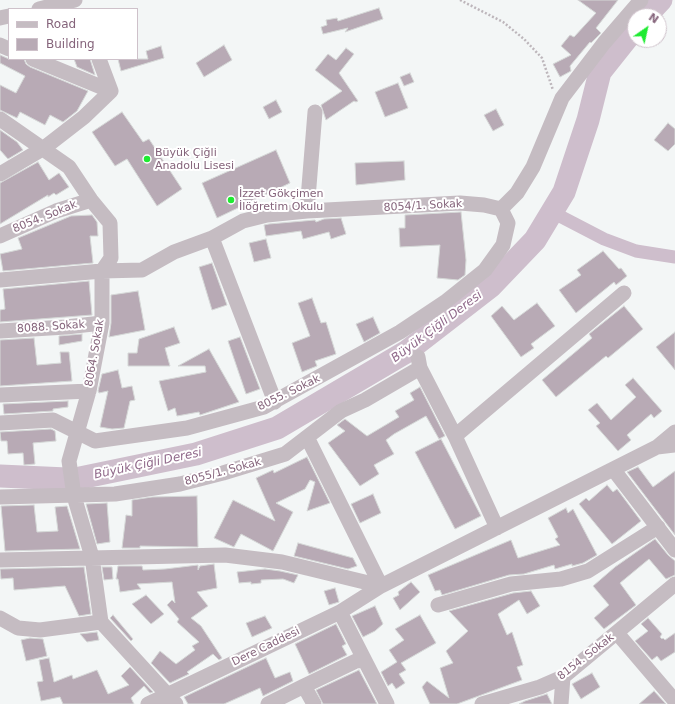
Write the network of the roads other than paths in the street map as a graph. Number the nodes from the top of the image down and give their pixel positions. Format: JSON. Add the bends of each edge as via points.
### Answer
{"nodes":[{"id":1,"x":76,"y":0,"type":"edge"},
{"id":2,"x":641,"y":0,"type":"edge"},
{"id":3,"x":43,"y":8,"type":"edge"},
{"id":4,"x":35,"y":60,"type":"edge"},
{"id":5,"x":99,"y":60,"type":"edge"},
{"id":6,"x":111,"y":91,"type":"junction"},
{"id":7,"x":315,"y":112,"type":"dead end"},
{"id":8,"x":1,"y":120,"type":"edge"},
{"id":9,"x":44,"y":148,"type":"junction"},
{"id":10,"x":0,"y":174,"type":"edge"},
{"id":11,"x":91,"y":200,"type":"junction"},
{"id":12,"x":501,"y":209,"type":"junction"},
{"id":13,"x":307,"y":211,"type":"junction"},
{"id":14,"x":0,"y":236,"type":"edge"},
{"id":15,"x":212,"y":238,"type":"junction"},
{"id":16,"x":102,"y":272,"type":"junction"},
{"id":17,"x":0,"y":280,"type":"edge"},
{"id":18,"x":624,"y":293,"type":"dead end"},
{"id":19,"x":102,"y":322,"type":"junction"},
{"id":20,"x":0,"y":331,"type":"edge"},
{"id":21,"x":89,"y":391,"type":"junction"},
{"id":22,"x":0,"y":395,"type":"edge"},
{"id":23,"x":275,"y":402,"type":"junction"},
{"id":24,"x":0,"y":423,"type":"edge"},
{"id":25,"x":77,"y":432,"type":"junction"},
{"id":26,"x":675,"y":432,"type":"edge"},
{"id":27,"x":455,"y":436,"type":"junction"},
{"id":28,"x":306,"y":437,"type":"junction"},
{"id":29,"x":675,"y":445,"type":"edge"},
{"id":30,"x":657,"y":447,"type":"junction"},
{"id":31,"x":613,"y":468,"type":"junction"},
{"id":32,"x":74,"y":494,"type":"junction"},
{"id":33,"x":0,"y":497,"type":"edge"},
{"id":34,"x":658,"y":527,"type":"junction"},
{"id":35,"x":497,"y":528,"type":"junction"},
{"id":36,"x":675,"y":550,"type":"edge"},
{"id":37,"x":92,"y":556,"type":"junction"},
{"id":38,"x":0,"y":560,"type":"edge"},
{"id":39,"x":675,"y":584,"type":"edge"},
{"id":40,"x":381,"y":586,"type":"junction"},
{"id":41,"x":438,"y":605,"type":"dead end"},
{"id":42,"x":340,"y":612,"type":"junction"},
{"id":43,"x":0,"y":618,"type":"edge"},
{"id":44,"x":101,"y":622,"type":"junction"},
{"id":45,"x":617,"y":633,"type":"junction"},
{"id":46,"x":364,"y":660,"type":"junction"},
{"id":47,"x":563,"y":678,"type":"junction"},
{"id":48,"x":304,"y":686,"type":"junction"},
{"id":49,"x":172,"y":699,"type":"edge"},
{"id":50,"x":675,"y":701,"type":"edge"},
{"id":51,"x":148,"y":704,"type":"edge"},
{"id":52,"x":268,"y":704,"type":"edge"},
{"id":53,"x":314,"y":704,"type":"edge"},
{"id":54,"x":386,"y":704,"type":"edge"},
{"id":55,"x":482,"y":704,"type":"edge"},
{"id":56,"x":561,"y":704,"type":"edge"}],
"edges":[{"from":1,"to":3,"type":"street"},
{"from":2,"to":12,"type":"street","via":[[562,98],[533,167],[517,193]]},
{"from":4,"to":6,"type":"street"},
{"from":5,"to":6,"type":"street"},
{"from":6,"to":9,"type":"street","via":[[84,117]]},
{"from":7,"to":13,"type":"street"},
{"from":8,"to":9,"type":"street"},
{"from":9,"to":10,"type":"street"},
{"from":9,"to":11,"type":"street","via":[[69,167]]},
{"from":11,"to":14,"type":"street","name":"8054. Sokak"},
{"from":11,"to":16,"type":"street","via":[[110,223],[112,258]]},
{"from":12,"to":13,"type":"street","name":"8054/1. Sokak","via":[[460,203]]},
{"from":12,"to":23,"type":"street","name":"8055. Sokak","via":[[508,223],[503,245],[485,270],[445,302],[400,332]]},
{"from":13,"to":15,"type":"street","name":"8054/1. Sokak","via":[[267,215],[243,221]]},
{"from":15,"to":16,"type":"street","name":"8054/1. Sokak","via":[[174,252],[142,270]]},
{"from":15,"to":23,"type":"street"},
{"from":16,"to":17,"type":"street","name":"8054/1. Sokak"},
{"from":16,"to":19,"type":"street","name":"8064. Sokak"},
{"from":18,"to":27,"type":"street"},
{"from":19,"to":20,"type":"street","name":"8088. Sokak"},
{"from":19,"to":21,"type":"street","name":"8064. Sokak"},
{"from":21,"to":22,"type":"street"},
{"from":21,"to":25,"type":"street","name":"8064. Sokak"},
{"from":23,"to":25,"type":"street","name":"8055. Sokak","via":[[187,428],[95,441]]},
{"from":24,"to":25,"type":"street","name":"8055. Sokak","via":[[54,420]]},
{"from":25,"to":32,"type":"street","name":"8064. Sokak","via":[[69,461]]},
{"from":26,"to":30,"type":"street"},
{"from":27,"to":28,"type":"street","name":"8055/1. Sokak","via":[[419,362],[365,400],[341,411]]},
{"from":27,"to":35,"type":"street"},
{"from":28,"to":32,"type":"street","name":"8055/1. Sokak","via":[[284,454],[180,484],[130,492]]},
{"from":28,"to":40,"type":"street"},
{"from":29,"to":30,"type":"street"},
{"from":30,"to":31,"type":"street","name":"Dere Caddesi"},
{"from":31,"to":34,"type":"street"},
{"from":31,"to":35,"type":"street","name":"Dere Caddesi"},
{"from":32,"to":33,"type":"street","name":"8055/1. Sokak"},
{"from":32,"to":37,"type":"street","name":"8064. Sokak"},
{"from":34,"to":36,"type":"street"},
{"from":34,"to":41,"type":"street","via":[[588,571],[562,578],[511,584]]},
{"from":35,"to":40,"type":"street","name":"Dere Caddesi"},
{"from":37,"to":38,"type":"street"},
{"from":37,"to":40,"type":"street","via":[[225,555],[282,562]]},
{"from":37,"to":44,"type":"street","name":"8064. Sokak"},
{"from":39,"to":45,"type":"street","name":"8154. Sokak"},
{"from":40,"to":42,"type":"street","name":"Dere Caddesi"},
{"from":42,"to":46,"type":"street"},
{"from":42,"to":49,"type":"street","name":"Dere Caddesi"},
{"from":43,"to":44,"type":"street","via":[[18,628],[40,630]]},
{"from":44,"to":49,"type":"street"},
{"from":45,"to":47,"type":"street","name":"8154. Sokak"},
{"from":45,"to":50,"type":"street"},
{"from":46,"to":48,"type":"street","via":[[356,661]]},
{"from":46,"to":54,"type":"street"},
{"from":47,"to":55,"type":"street","name":"8154. Sokak"},
{"from":47,"to":56,"type":"street"},
{"from":48,"to":52,"type":"street"},
{"from":48,"to":53,"type":"street"},
{"from":49,"to":51,"type":"street","name":"Dere Caddesi"}]}
